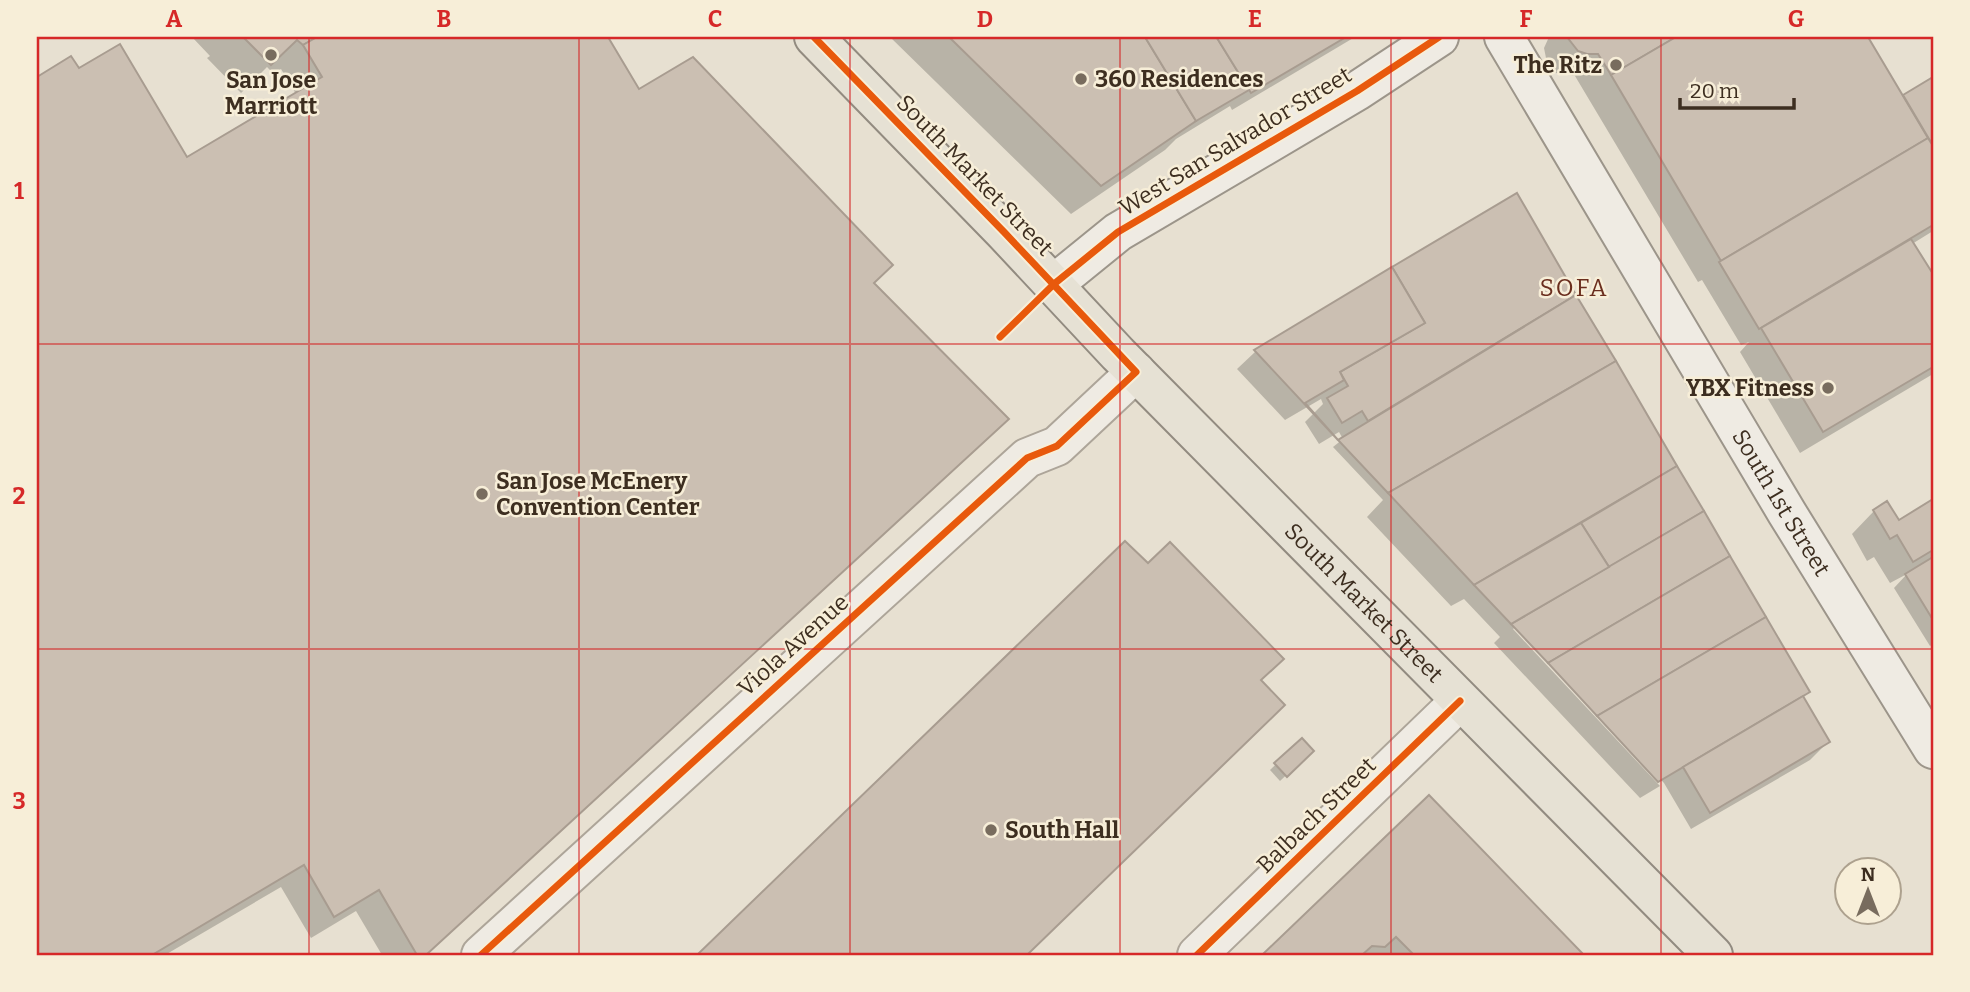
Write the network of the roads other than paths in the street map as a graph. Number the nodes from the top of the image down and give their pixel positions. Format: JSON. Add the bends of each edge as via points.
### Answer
{"nodes":[{"id":1,"x":814,"y":37,"type":"edge"},
{"id":2,"x":1439,"y":37,"type":"edge"},
{"id":3,"x":1504,"y":37,"type":"edge"},
{"id":4,"x":1054,"y":284,"type":"junction"},
{"id":5,"x":1136,"y":372,"type":"junction"},
{"id":6,"x":1460,"y":701,"type":"junction"},
{"id":7,"x":1933,"y":749,"type":"edge"},
{"id":8,"x":481,"y":955,"type":"edge"},
{"id":9,"x":1197,"y":955,"type":"edge"},
{"id":10,"x":1713,"y":955,"type":"edge"}],
"edges":[{"from":1,"to":4,"type":"main road","name":"South Market Street"},
{"from":2,"to":4,"type":"street","name":"West San Salvador Street","via":[[1357,91],[1118,232]]},
{"from":3,"to":7,"type":"street","name":"South 1st Street"},
{"from":4,"to":5,"type":"main road","name":"South Market Street"},
{"from":5,"to":6,"type":"main road","name":"South Market Street"},
{"from":5,"to":8,"type":"street","name":"Viola Avenue","via":[[1057,446],[1027,458]]},
{"from":6,"to":9,"type":"street","name":"Balbach Street"},
{"from":6,"to":10,"type":"main road","name":"South Market Street"}]}
